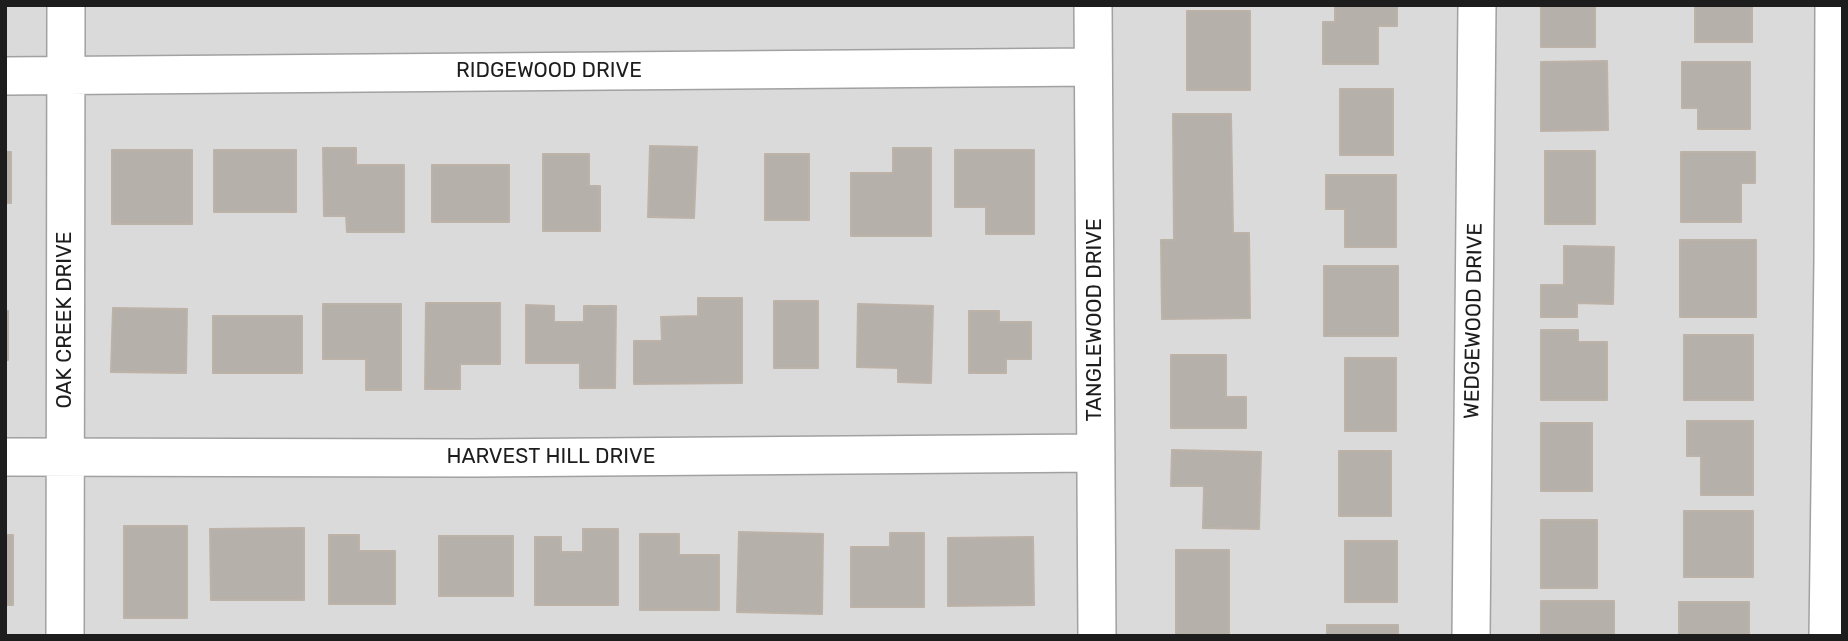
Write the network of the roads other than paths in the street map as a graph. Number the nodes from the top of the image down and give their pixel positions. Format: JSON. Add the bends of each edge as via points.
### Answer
{"nodes":[{"id":1,"x":66,"y":5,"type":"edge"},
{"id":2,"x":1093,"y":5,"type":"edge"},
{"id":3,"x":1477,"y":5,"type":"edge"},
{"id":4,"x":1834,"y":5,"type":"edge"},
{"id":5,"x":1093,"y":67,"type":"junction"},
{"id":6,"x":65,"y":75,"type":"junction"},
{"id":7,"x":5,"y":76,"type":"edge"},
{"id":8,"x":1096,"y":453,"type":"junction"},
{"id":9,"x":5,"y":457,"type":"edge"},
{"id":10,"x":64,"y":457,"type":"junction"},
{"id":11,"x":65,"y":636,"type":"edge"},
{"id":12,"x":1097,"y":636,"type":"edge"},
{"id":13,"x":1471,"y":636,"type":"edge"},
{"id":14,"x":1828,"y":636,"type":"edge"}],
"edges":[{"from":1,"to":6,"type":"street","name":"OAK CREEK DRIVE"},
{"from":2,"to":5,"type":"street","name":"TANGLEWOOD DRIVE"},
{"from":3,"to":13,"type":"street","name":"WEDGEWOOD DRIVE"},
{"from":4,"to":14,"type":"street"},
{"from":5,"to":6,"type":"street","name":"RIDGEWOOD DRIVE"},
{"from":5,"to":8,"type":"street","name":"TANGLEWOOD DRIVE"},
{"from":6,"to":7,"type":"street","name":"RIDGEWOOD DRIVE"},
{"from":6,"to":10,"type":"street","name":"OAK CREEK DRIVE"},
{"from":8,"to":10,"type":"street","name":"HARVEST HILL DRIVE"},
{"from":8,"to":12,"type":"street","name":"TANGLEWOOD DRIVE"},
{"from":9,"to":10,"type":"street","name":"HARVEST HILL DRIVE"},
{"from":10,"to":11,"type":"street","name":"OAK CREEK DRIVE"}]}
